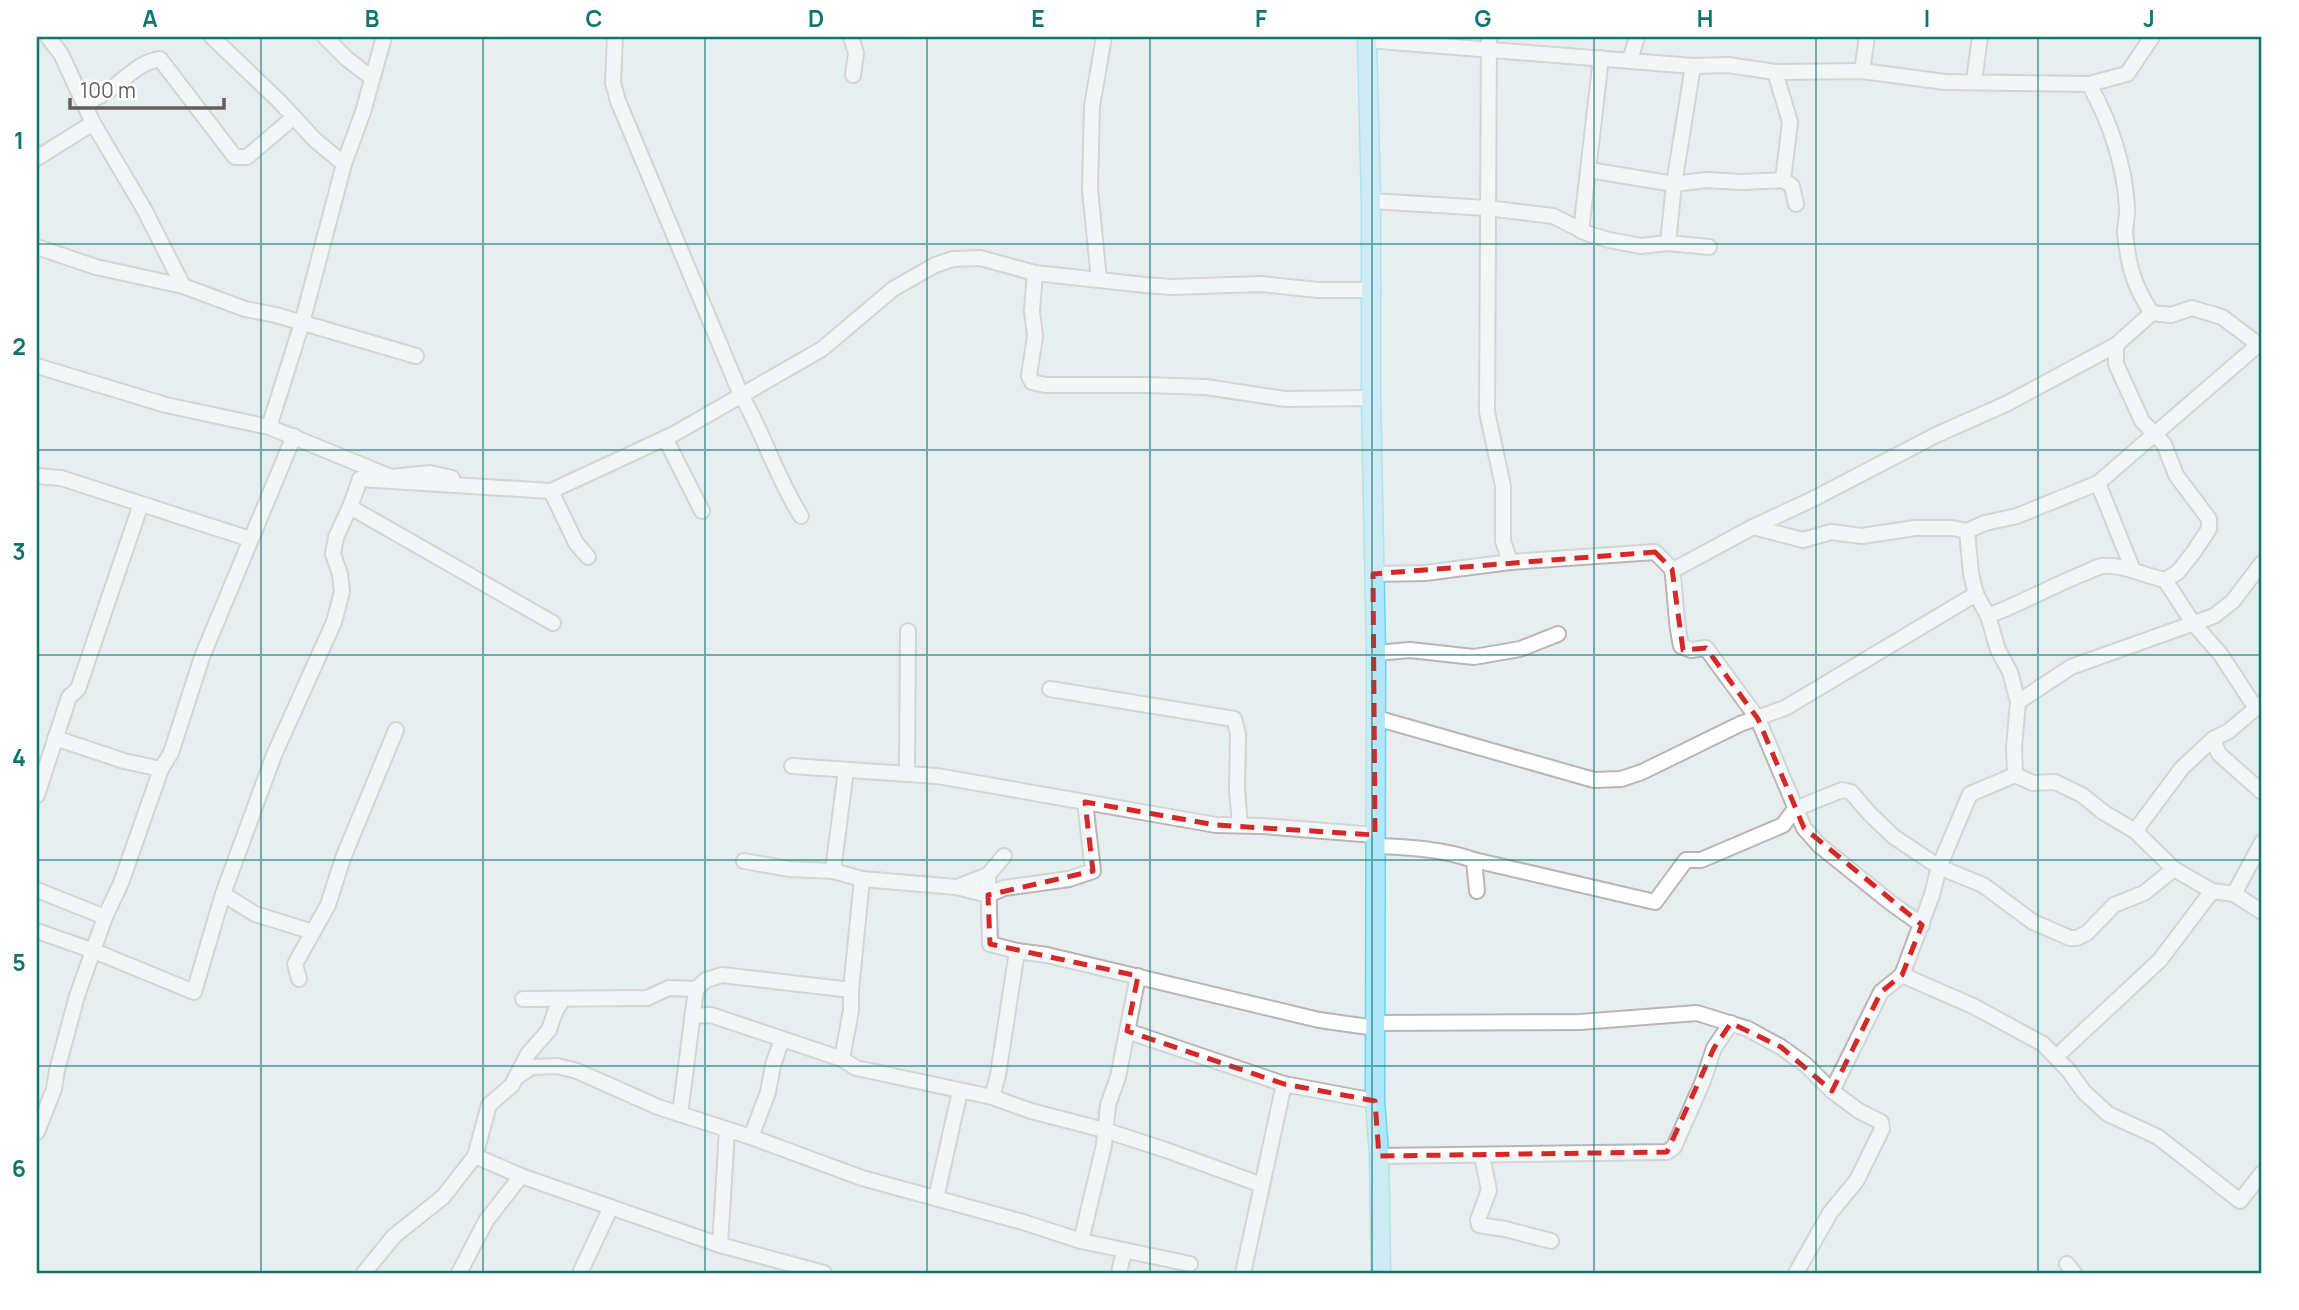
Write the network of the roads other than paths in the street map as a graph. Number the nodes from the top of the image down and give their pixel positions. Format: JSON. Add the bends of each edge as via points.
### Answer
{"nodes":[{"id":1,"x":48,"y":37,"type":"edge"},
{"id":2,"x":212,"y":37,"type":"edge"},
{"id":3,"x":325,"y":37,"type":"edge"},
{"id":4,"x":384,"y":37,"type":"edge"},
{"id":5,"x":615,"y":37,"type":"edge"},
{"id":6,"x":851,"y":37,"type":"edge"},
{"id":7,"x":1104,"y":37,"type":"edge"},
{"id":8,"x":1637,"y":37,"type":"edge"},
{"id":9,"x":1867,"y":37,"type":"edge"},
{"id":10,"x":1980,"y":37,"type":"edge"},
{"id":11,"x":2152,"y":37,"type":"edge"},
{"id":12,"x":1367,"y":38,"type":"edge"},
{"id":13,"x":1489,"y":43,"type":"edge"},
{"id":14,"x":1601,"y":58,"type":"junction"},
{"id":15,"x":1630,"y":60,"type":"junction"},
{"id":16,"x":1693,"y":66,"type":"junction"},
{"id":17,"x":1862,"y":71,"type":"junction"},
{"id":18,"x":1775,"y":72,"type":"junction"},
{"id":19,"x":853,"y":75,"type":"dead end"},
{"id":20,"x":372,"y":78,"type":"junction"},
{"id":21,"x":1974,"y":81,"type":"junction"},
{"id":22,"x":2090,"y":84,"type":"junction"},
{"id":23,"x":85,"y":104,"type":"junction"},
{"id":24,"x":294,"y":117,"type":"junction"},
{"id":25,"x":93,"y":123,"type":"junction"},
{"id":26,"x":37,"y":158,"type":"edge"},
{"id":27,"x":344,"y":164,"type":"junction"},
{"id":28,"x":1589,"y":170,"type":"junction"},
{"id":29,"x":1783,"y":180,"type":"junction"},
{"id":30,"x":1674,"y":184,"type":"junction"},
{"id":31,"x":1371,"y":201,"type":"junction"},
{"id":32,"x":1796,"y":204,"type":"dead end"},
{"id":33,"x":1487,"y":208,"type":"junction"},
{"id":34,"x":1581,"y":231,"type":"junction"},
{"id":35,"x":1668,"y":243,"type":"junction"},
{"id":36,"x":37,"y":247,"type":"edge"},
{"id":37,"x":1709,"y":247,"type":"dead end"},
{"id":38,"x":1035,"y":273,"type":"junction"},
{"id":39,"x":1099,"y":280,"type":"junction"},
{"id":40,"x":183,"y":286,"type":"junction"},
{"id":41,"x":1373,"y":290,"type":"junction"},
{"id":42,"x":2152,"y":313,"type":"junction"},
{"id":43,"x":302,"y":323,"type":"junction"},
{"id":44,"x":2116,"y":345,"type":"junction"},
{"id":45,"x":2260,"y":346,"type":"edge"},
{"id":46,"x":416,"y":356,"type":"dead end"},
{"id":47,"x":37,"y":366,"type":"edge"},
{"id":48,"x":741,"y":395,"type":"junction"},
{"id":49,"x":1371,"y":398,"type":"junction"},
{"id":50,"x":269,"y":427,"type":"junction"},
{"id":51,"x":2154,"y":434,"type":"junction"},
{"id":52,"x":294,"y":436,"type":"junction"},
{"id":53,"x":665,"y":438,"type":"junction"},
{"id":54,"x":360,"y":479,"type":"junction"},
{"id":55,"x":38,"y":480,"type":"edge"},
{"id":56,"x":2098,"y":483,"type":"junction"},
{"id":57,"x":551,"y":491,"type":"junction"},
{"id":58,"x":141,"y":504,"type":"junction"},
{"id":59,"x":350,"y":507,"type":"junction"},
{"id":60,"x":702,"y":511,"type":"dead end"},
{"id":61,"x":801,"y":516,"type":"dead end"},
{"id":62,"x":1753,"y":527,"type":"junction"},
{"id":63,"x":1968,"y":531,"type":"junction"},
{"id":64,"x":250,"y":538,"type":"junction"},
{"id":65,"x":588,"y":557,"type":"dead end"},
{"id":66,"x":1510,"y":562,"type":"junction"},
{"id":67,"x":2262,"y":563,"type":"edge"},
{"id":68,"x":1672,"y":569,"type":"junction"},
{"id":69,"x":2133,"y":570,"type":"junction"},
{"id":70,"x":1373,"y":573,"type":"junction"},
{"id":71,"x":2165,"y":580,"type":"junction"},
{"id":72,"x":1976,"y":594,"type":"junction"},
{"id":73,"x":1988,"y":616,"type":"junction"},
{"id":74,"x":2193,"y":622,"type":"junction"},
{"id":75,"x":553,"y":623,"type":"dead end"},
{"id":76,"x":908,"y":631,"type":"dead end"},
{"id":77,"x":1558,"y":635,"type":"dead end"},
{"id":78,"x":1376,"y":653,"type":"junction"},
{"id":79,"x":1050,"y":689,"type":"dead end"},
{"id":80,"x":2018,"y":702,"type":"junction"},
{"id":81,"x":2258,"y":705,"type":"edge"},
{"id":82,"x":1376,"y":718,"type":"junction"},
{"id":83,"x":1758,"y":719,"type":"junction"},
{"id":84,"x":396,"y":730,"type":"dead end"},
{"id":85,"x":55,"y":738,"type":"junction"},
{"id":86,"x":2213,"y":739,"type":"junction"},
{"id":87,"x":792,"y":766,"type":"dead end"},
{"id":88,"x":161,"y":769,"type":"junction"},
{"id":89,"x":846,"y":770,"type":"junction"},
{"id":90,"x":907,"y":774,"type":"junction"},
{"id":91,"x":2015,"y":775,"type":"junction"},
{"id":92,"x":2262,"y":792,"type":"edge"},
{"id":93,"x":37,"y":795,"type":"edge"},
{"id":94,"x":1085,"y":802,"type":"junction"},
{"id":95,"x":1795,"y":809,"type":"junction"},
{"id":96,"x":1240,"y":825,"type":"junction"},
{"id":97,"x":2135,"y":831,"type":"junction"},
{"id":98,"x":1375,"y":840,"type":"junction"},
{"id":99,"x":2262,"y":842,"type":"edge"},
{"id":100,"x":1004,"y":856,"type":"dead end"},
{"id":101,"x":1474,"y":860,"type":"junction"},
{"id":102,"x":744,"y":862,"type":"dead end"},
{"id":103,"x":1939,"y":867,"type":"junction"},
{"id":104,"x":2174,"y":869,"type":"junction"},
{"id":105,"x":832,"y":871,"type":"junction"},
{"id":106,"x":988,"y":875,"type":"junction"},
{"id":107,"x":862,"y":879,"type":"junction"},
{"id":108,"x":956,"y":887,"type":"junction"},
{"id":109,"x":37,"y":890,"type":"edge"},
{"id":110,"x":1477,"y":891,"type":"dead end"},
{"id":111,"x":2212,"y":891,"type":"junction"},
{"id":112,"x":223,"y":894,"type":"junction"},
{"id":113,"x":2234,"y":894,"type":"junction"},
{"id":114,"x":988,"y":895,"type":"junction"},
{"id":115,"x":2262,"y":912,"type":"edge"},
{"id":116,"x":105,"y":917,"type":"junction"},
{"id":117,"x":1922,"y":925,"type":"junction"},
{"id":118,"x":37,"y":931,"type":"edge"},
{"id":119,"x":313,"y":932,"type":"junction"},
{"id":120,"x":94,"y":951,"type":"junction"},
{"id":121,"x":1017,"y":951,"type":"junction"},
{"id":122,"x":1902,"y":975,"type":"junction"},
{"id":123,"x":1138,"y":976,"type":"junction"},
{"id":124,"x":299,"y":979,"type":"dead end"},
{"id":125,"x":696,"y":989,"type":"junction"},
{"id":126,"x":851,"y":990,"type":"junction"},
{"id":127,"x":523,"y":999,"type":"dead end"},
{"id":128,"x":563,"y":999,"type":"junction"},
{"id":129,"x":692,"y":1016,"type":"junction"},
{"id":130,"x":1731,"y":1023,"type":"junction"},
{"id":131,"x":1375,"y":1026,"type":"junction"},
{"id":132,"x":1127,"y":1031,"type":"junction"},
{"id":133,"x":782,"y":1039,"type":"junction"},
{"id":134,"x":2056,"y":1058,"type":"junction"},
{"id":135,"x":842,"y":1059,"type":"junction"},
{"id":136,"x":517,"y":1077,"type":"junction"},
{"id":137,"x":1284,"y":1084,"type":"junction"},
{"id":138,"x":960,"y":1091,"type":"junction"},
{"id":139,"x":1832,"y":1091,"type":"junction"},
{"id":140,"x":992,"y":1097,"type":"junction"},
{"id":141,"x":1375,"y":1101,"type":"junction"},
{"id":142,"x":680,"y":1114,"type":"junction"},
{"id":143,"x":727,"y":1130,"type":"junction"},
{"id":144,"x":1104,"y":1130,"type":"junction"},
{"id":145,"x":37,"y":1132,"type":"edge"},
{"id":146,"x":751,"y":1137,"type":"junction"},
{"id":147,"x":475,"y":1156,"type":"junction"},
{"id":148,"x":1379,"y":1156,"type":"junction"},
{"id":149,"x":1482,"y":1156,"type":"junction"},
{"id":150,"x":2262,"y":1173,"type":"edge"},
{"id":151,"x":521,"y":1176,"type":"junction"},
{"id":152,"x":1262,"y":1185,"type":"junction"},
{"id":153,"x":936,"y":1198,"type":"junction"},
{"id":154,"x":611,"y":1207,"type":"junction"},
{"id":155,"x":1081,"y":1241,"type":"junction"},
{"id":156,"x":1551,"y":1241,"type":"dead end"},
{"id":157,"x":720,"y":1245,"type":"junction"},
{"id":158,"x":1124,"y":1251,"type":"junction"},
{"id":159,"x":1190,"y":1264,"type":"dead end"},
{"id":160,"x":363,"y":1273,"type":"edge"},
{"id":161,"x":459,"y":1273,"type":"edge"},
{"id":162,"x":580,"y":1273,"type":"edge"},
{"id":163,"x":819,"y":1273,"type":"edge"},
{"id":164,"x":1119,"y":1273,"type":"edge"},
{"id":165,"x":1242,"y":1273,"type":"edge"},
{"id":166,"x":1381,"y":1273,"type":"edge"},
{"id":167,"x":1796,"y":1273,"type":"edge"}],
"edges":[{"from":1,"to":23,"type":"street"},
{"from":2,"to":24,"type":"street"},
{"from":3,"to":20,"type":"street"},
{"from":4,"to":20,"type":"street"},
{"from":5,"to":48,"type":"street","via":[[613,83],[618,101]]},
{"from":6,"to":19,"type":"street","via":[[856,53]]},
{"from":7,"to":39,"type":"street","via":[[1092,106],[1090,175]]},
{"from":8,"to":15,"type":"street"},
{"from":9,"to":17,"type":"street"},
{"from":10,"to":21,"type":"street"},
{"from":11,"to":22,"type":"street","via":[[2127,74]]},
{"from":12,"to":13,"type":"street"},
{"from":12,"to":31,"type":"main road"},
{"from":13,"to":14,"type":"street"},
{"from":13,"to":33,"type":"street"},
{"from":14,"to":15,"type":"street"},
{"from":14,"to":28,"type":"street"},
{"from":15,"to":16,"type":"street"},
{"from":16,"to":18,"type":"street","via":[[1728,65]]},
{"from":16,"to":30,"type":"street"},
{"from":17,"to":18,"type":"street"},
{"from":17,"to":21,"type":"street","via":[[1937,82]]},
{"from":18,"to":29,"type":"street","via":[[1790,122]]},
{"from":20,"to":27,"type":"street"},
{"from":21,"to":22,"type":"street"},
{"from":22,"to":42,"type":"street","via":[[2105,112],[2121,163],[2130,273]]},
{"from":23,"to":24,"type":"street","via":[[138,67],[160,59],[235,157],[247,157]]},
{"from":23,"to":25,"type":"street"},
{"from":24,"to":27,"type":"street"},
{"from":25,"to":26,"type":"street"},
{"from":25,"to":40,"type":"street"},
{"from":27,"to":43,"type":"street"},
{"from":28,"to":30,"type":"street"},
{"from":28,"to":34,"type":"street"},
{"from":29,"to":30,"type":"street"},
{"from":29,"to":32,"type":"street","via":[[1792,186]]},
{"from":30,"to":35,"type":"street"},
{"from":31,"to":33,"type":"street"},
{"from":31,"to":41,"type":"main road"},
{"from":33,"to":34,"type":"street","via":[[1553,216]]},
{"from":33,"to":66,"type":"street","via":[[1487,412],[1503,486],[1503,541]]},
{"from":34,"to":35,"type":"street","via":[[1641,246]]},
{"from":35,"to":37,"type":"street"},
{"from":36,"to":40,"type":"street","via":[[96,267]]},
{"from":38,"to":39,"type":"street"},
{"from":38,"to":48,"type":"street","via":[[980,258],[935,265],[893,289],[822,349]]},
{"from":38,"to":49,"type":"street","via":[[1032,382],[1206,387],[1285,399]]},
{"from":39,"to":41,"type":"street","via":[[1171,287],[1261,284]]},
{"from":40,"to":43,"type":"street","via":[[245,309]]},
{"from":41,"to":49,"type":"main road"},
{"from":42,"to":44,"type":"street"},
{"from":42,"to":45,"type":"street","via":[[2171,315],[2192,309],[2222,317]]},
{"from":43,"to":46,"type":"street"},
{"from":43,"to":50,"type":"street"},
{"from":44,"to":51,"type":"street","via":[[2116,364],[2142,421]]},
{"from":44,"to":62,"type":"street"},
{"from":45,"to":51,"type":"street"},
{"from":47,"to":50,"type":"street","via":[[166,405]]},
{"from":48,"to":53,"type":"street"},
{"from":48,"to":61,"type":"street"},
{"from":49,"to":70,"type":"main road"},
{"from":50,"to":52,"type":"street"},
{"from":51,"to":56,"type":"street"},
{"from":51,"to":71,"type":"street","via":[[2164,444],[2185,489],[2209,519],[2209,529],[2193,553]]},
{"from":52,"to":54,"type":"street","via":[[391,477],[430,473],[490,486]]},
{"from":52,"to":64,"type":"street"},
{"from":53,"to":57,"type":"street"},
{"from":53,"to":60,"type":"street"},
{"from":54,"to":57,"type":"street"},
{"from":54,"to":59,"type":"street"},
{"from":55,"to":58,"type":"street","via":[[61,478]]},
{"from":56,"to":63,"type":"street"},
{"from":56,"to":69,"type":"street"},
{"from":57,"to":65,"type":"street","via":[[576,543]]},
{"from":58,"to":64,"type":"street"},
{"from":58,"to":85,"type":"street","via":[[78,689],[69,697]]},
{"from":59,"to":75,"type":"street"},
{"from":59,"to":112,"type":"street","via":[[333,554],[342,592],[334,622],[282,733]]},
{"from":62,"to":63,"type":"street","via":[[1803,540],[1831,532],[1862,536],[1915,528]]},
{"from":62,"to":68,"type":"street"},
{"from":63,"to":72,"type":"street"},
{"from":64,"to":88,"type":"street","via":[[202,657],[171,753]]},
{"from":66,"to":68,"type":"street","via":[[1655,552]]},
{"from":66,"to":70,"type":"street","via":[[1425,573]]},
{"from":67,"to":74,"type":"street","via":[[2233,601],[2214,616]]},
{"from":68,"to":83,"type":"street","via":[[1681,646],[1706,648]]},
{"from":69,"to":71,"type":"street"},
{"from":69,"to":73,"type":"street","via":[[2102,566]]},
{"from":70,"to":78,"type":"main road"},
{"from":71,"to":74,"type":"street"},
{"from":72,"to":73,"type":"street"},
{"from":72,"to":83,"type":"street","via":[[1785,708]]},
{"from":73,"to":80,"type":"street"},
{"from":74,"to":80,"type":"street","via":[[2071,667]]},
{"from":74,"to":81,"type":"street"},
{"from":76,"to":90,"type":"street"},
{"from":77,"to":78,"type":"street","via":[[1520,649],[1474,657],[1410,650]]},
{"from":78,"to":82,"type":"main road"},
{"from":79,"to":96,"type":"street","via":[[1234,719]]},
{"from":80,"to":91,"type":"street"},
{"from":81,"to":86,"type":"street","via":[[2230,731]]},
{"from":82,"to":83,"type":"street","via":[[1594,779],[1621,779],[1642,772]]},
{"from":82,"to":98,"type":"main road"},
{"from":83,"to":95,"type":"street"},
{"from":84,"to":119,"type":"street","via":[[328,905]]},
{"from":85,"to":88,"type":"street"},
{"from":85,"to":93,"type":"street"},
{"from":86,"to":92,"type":"street","via":[[2219,754]]},
{"from":86,"to":97,"type":"street","via":[[2182,768]]},
{"from":87,"to":89,"type":"street"},
{"from":88,"to":116,"type":"street"},
{"from":89,"to":90,"type":"street"},
{"from":89,"to":105,"type":"street"},
{"from":90,"to":94,"type":"street"},
{"from":91,"to":97,"type":"street","via":[[2032,783],[2055,782]]},
{"from":91,"to":103,"type":"street","via":[[1970,794]]},
{"from":94,"to":96,"type":"street","via":[[1216,825]]},
{"from":94,"to":114,"type":"street","via":[[1093,871]]},
{"from":95,"to":101,"type":"street","via":[[1783,825],[1701,860],[1686,860],[1655,902]]},
{"from":95,"to":103,"type":"street","via":[[1842,790],[1851,792],[1895,837]]},
{"from":95,"to":117,"type":"street","via":[[1819,845]]},
{"from":96,"to":98,"type":"street"},
{"from":97,"to":104,"type":"street"},
{"from":98,"to":101,"type":"street"},
{"from":98,"to":131,"type":"main road"},
{"from":99,"to":113,"type":"street"},
{"from":100,"to":106,"type":"street"},
{"from":101,"to":110,"type":"street"},
{"from":102,"to":105,"type":"street"},
{"from":103,"to":104,"type":"street","via":[[1983,885],[2033,922],[2070,938],[2087,933],[2114,905],[2144,893]]},
{"from":103,"to":117,"type":"street"},
{"from":104,"to":111,"type":"street"},
{"from":105,"to":107,"type":"street"},
{"from":106,"to":108,"type":"street"},
{"from":106,"to":114,"type":"street"},
{"from":107,"to":108,"type":"street"},
{"from":107,"to":126,"type":"street"},
{"from":108,"to":114,"type":"street"},
{"from":109,"to":116,"type":"street"},
{"from":111,"to":113,"type":"street"},
{"from":111,"to":134,"type":"street","via":[[2160,960]]},
{"from":112,"to":119,"type":"street","via":[[254,914]]},
{"from":112,"to":120,"type":"street","via":[[194,992]]},
{"from":113,"to":115,"type":"street"},
{"from":114,"to":121,"type":"street","via":[[990,944]]},
{"from":116,"to":120,"type":"street"},
{"from":117,"to":122,"type":"street"},
{"from":118,"to":120,"type":"street"},
{"from":119,"to":124,"type":"street","via":[[295,964]]},
{"from":120,"to":145,"type":"street","via":[[77,996],[54,1090]]},
{"from":121,"to":123,"type":"street"},
{"from":121,"to":140,"type":"street"},
{"from":122,"to":134,"type":"street","via":[[1973,1006],[2043,1044]]},
{"from":122,"to":139,"type":"street","via":[[1881,992]]},
{"from":123,"to":131,"type":"street","via":[[1319,1020]]},
{"from":123,"to":132,"type":"street"},
{"from":125,"to":126,"type":"street","via":[[722,975]]},
{"from":125,"to":128,"type":"street","via":[[669,988],[647,998]]},
{"from":125,"to":129,"type":"street"},
{"from":126,"to":135,"type":"street"},
{"from":127,"to":128,"type":"street"},
{"from":128,"to":136,"type":"street","via":[[549,1030],[528,1054]]},
{"from":129,"to":133,"type":"street","via":[[711,1015]]},
{"from":129,"to":142,"type":"street"},
{"from":130,"to":131,"type":"street","via":[[1697,1013],[1580,1022]]},
{"from":130,"to":139,"type":"street","via":[[1782,1047]]},
{"from":130,"to":149,"type":"street","via":[[1714,1048],[1674,1147],[1667,1152]]},
{"from":131,"to":141,"type":"main road"},
{"from":132,"to":137,"type":"street"},
{"from":132,"to":144,"type":"street"},
{"from":133,"to":135,"type":"street"},
{"from":133,"to":146,"type":"street"},
{"from":134,"to":150,"type":"street","via":[[2108,1114],[2158,1137],[2241,1201]]},
{"from":135,"to":138,"type":"street","via":[[856,1068]]},
{"from":136,"to":142,"type":"street","via":[[532,1068],[577,1070]]},
{"from":136,"to":147,"type":"street","via":[[489,1105]]},
{"from":137,"to":141,"type":"street"},
{"from":137,"to":152,"type":"street"},
{"from":138,"to":140,"type":"street"},
{"from":138,"to":153,"type":"street"},
{"from":139,"to":167,"type":"street","via":[[1881,1122],[1882,1129],[1857,1180],[1830,1213]]},
{"from":140,"to":144,"type":"street"},
{"from":141,"to":148,"type":"main road"},
{"from":142,"to":143,"type":"street"},
{"from":143,"to":146,"type":"street"},
{"from":143,"to":157,"type":"street"},
{"from":144,"to":152,"type":"street"},
{"from":144,"to":155,"type":"street"},
{"from":146,"to":153,"type":"street","via":[[862,1178]]},
{"from":147,"to":151,"type":"street"},
{"from":147,"to":160,"type":"street","via":[[443,1197],[394,1236]]},
{"from":148,"to":149,"type":"street"},
{"from":148,"to":166,"type":"main road"},
{"from":149,"to":156,"type":"street","via":[[1489,1190],[1479,1225]]},
{"from":151,"to":154,"type":"street"},
{"from":151,"to":161,"type":"street","via":[[486,1221]]},
{"from":152,"to":165,"type":"street"},
{"from":153,"to":155,"type":"street"},
{"from":154,"to":157,"type":"street"},
{"from":154,"to":162,"type":"street"},
{"from":155,"to":158,"type":"street"},
{"from":157,"to":163,"type":"street"},
{"from":158,"to":159,"type":"street"},
{"from":158,"to":164,"type":"street"}]}
